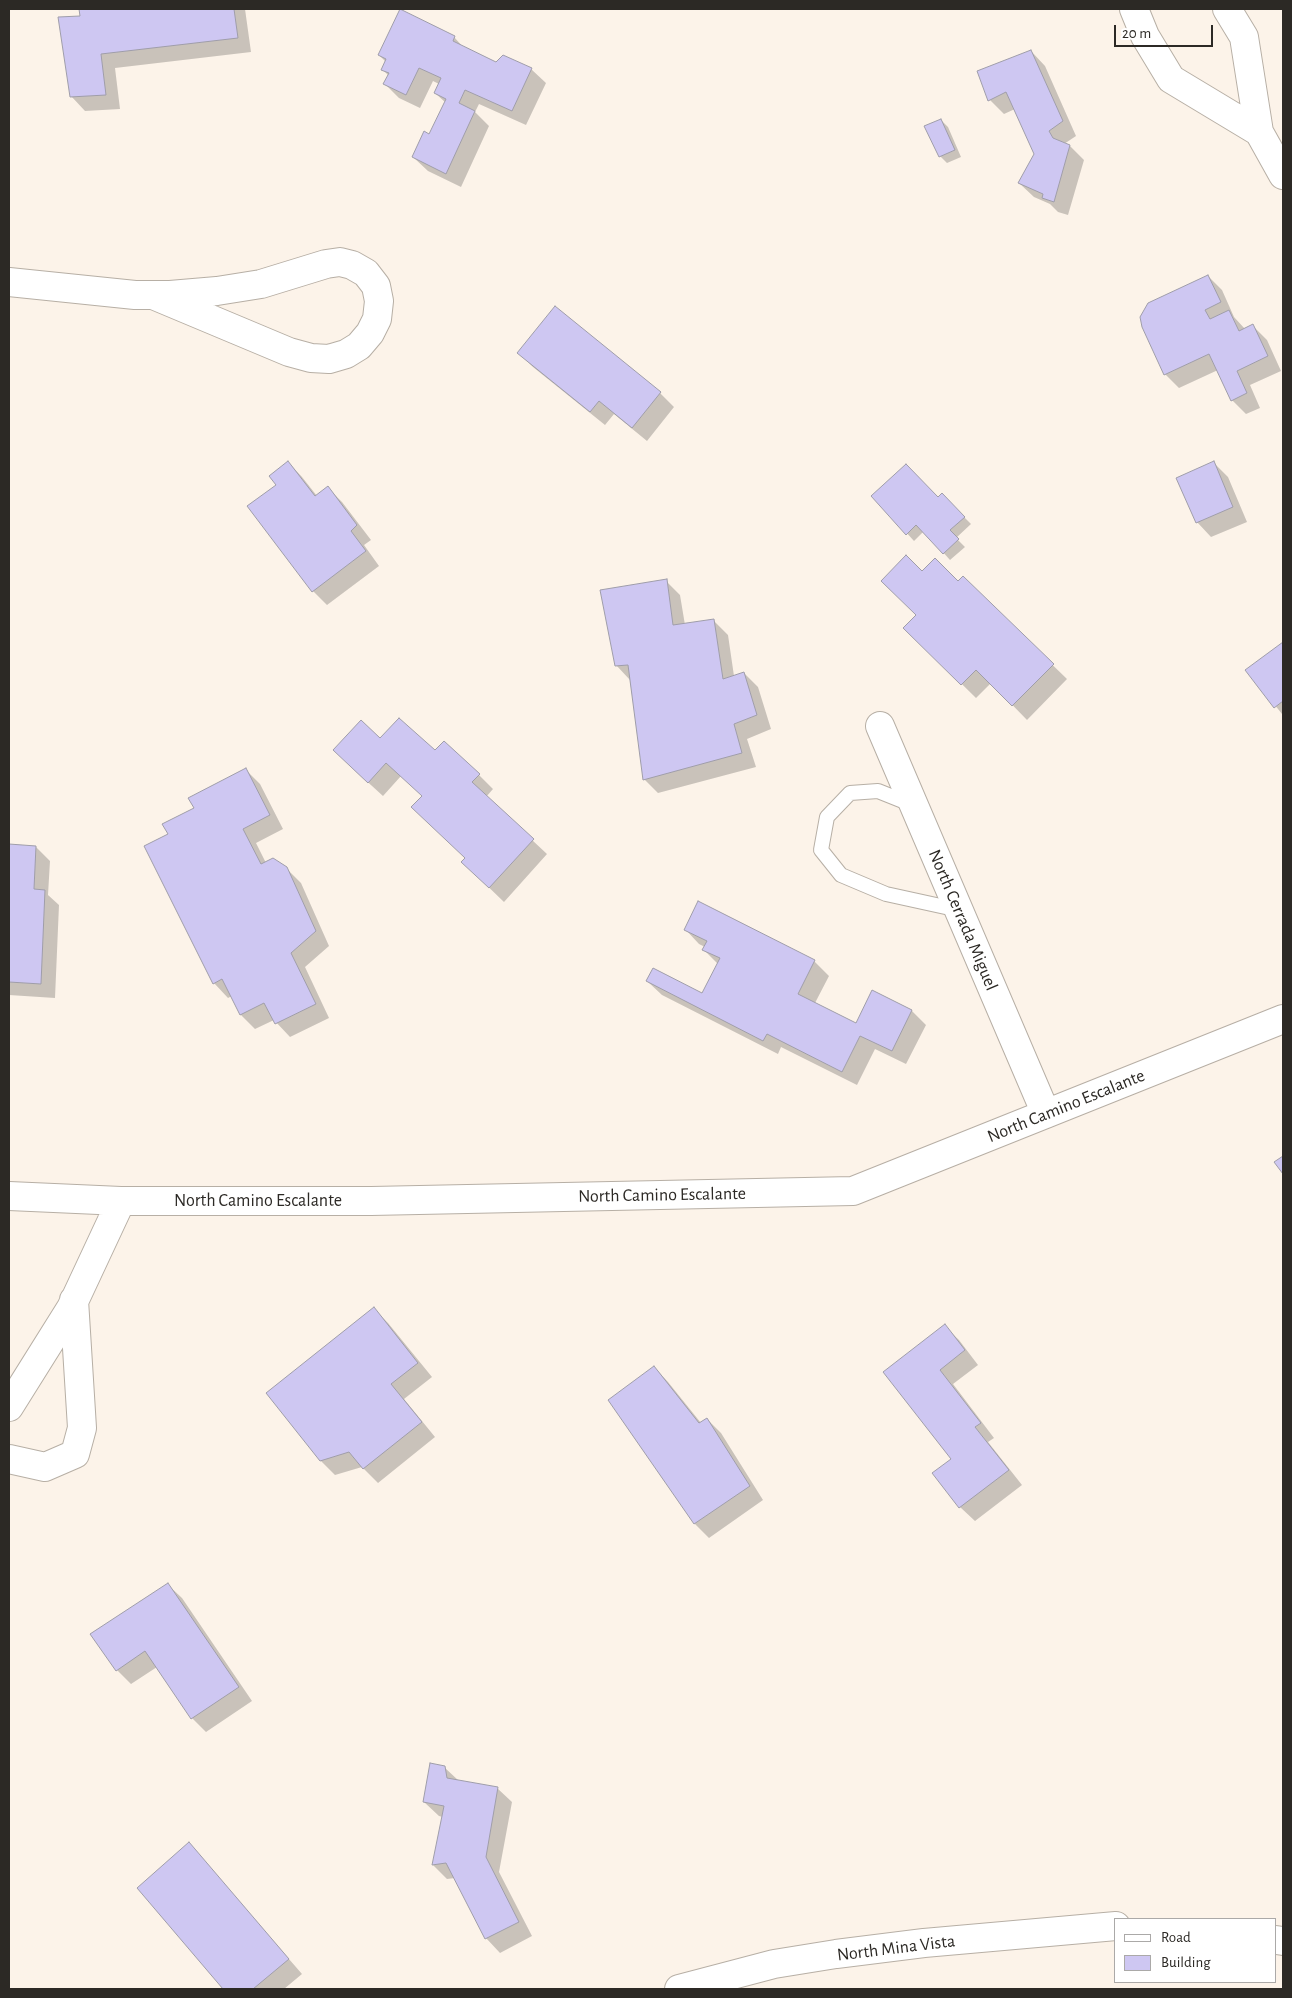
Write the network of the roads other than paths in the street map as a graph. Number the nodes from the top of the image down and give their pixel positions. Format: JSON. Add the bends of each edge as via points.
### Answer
{"nodes":[{"id":1,"x":1134,"y":9,"type":"edge"},
{"id":2,"x":1227,"y":9,"type":"edge"},
{"id":3,"x":1259,"y":132,"type":"junction"},
{"id":4,"x":1283,"y":175,"type":"edge"},
{"id":5,"x":9,"y":282,"type":"edge"},
{"id":6,"x":153,"y":295,"type":"junction"},
{"id":7,"x":880,"y":726,"type":"dead end"},
{"id":8,"x":914,"y":805,"type":"junction"},
{"id":9,"x":958,"y":910,"type":"junction"},
{"id":10,"x":1283,"y":1018,"type":"edge"},
{"id":11,"x":1046,"y":1114,"type":"junction"},
{"id":12,"x":9,"y":1196,"type":"edge"},
{"id":13,"x":121,"y":1201,"type":"junction"},
{"id":14,"x":74,"y":1300,"type":"junction"},
{"id":15,"x":9,"y":1407,"type":"edge"},
{"id":16,"x":9,"y":1459,"type":"edge"},
{"id":17,"x":1114,"y":1926,"type":"edge"},
{"id":18,"x":679,"y":1989,"type":"edge"}],
"edges":[{"from":1,"to":3,"type":"street","via":[[1145,36],[1171,79]]},
{"from":2,"to":3,"type":"street","via":[[1244,37]]},
{"from":3,"to":4,"type":"street"},
{"from":5,"to":6,"type":"street"},
{"from":6,"to":6,"type":"street","via":[[289,352],[329,359],[359,346],[377,319],[380,301],[376,286],[366,272],[340,262],[261,284],[217,291]]},
{"from":7,"to":8,"type":"street","name":"North Cerrada Miguel"},
{"from":8,"to":9,"type":"street","name":"North Cerrada Miguel"},
{"from":8,"to":9,"type":"lane","via":[[878,791],[850,793],[827,817],[821,850],[841,875],[886,894]]},
{"from":9,"to":11,"type":"street","name":"North Cerrada Miguel"},
{"from":10,"to":11,"type":"street","name":"North Camino Escalante"},
{"from":11,"to":13,"type":"street","name":"North Camino Escalante","via":[[853,1191],[371,1201]]},
{"from":12,"to":13,"type":"street","name":"North Camino Escalante"},
{"from":13,"to":14,"type":"street"},
{"from":14,"to":15,"type":"street"},
{"from":14,"to":16,"type":"street","via":[[82,1428],[76,1454],[45,1467]]},
{"from":17,"to":18,"type":"street","name":"North Mina Vista","via":[[836,1954],[774,1964]]}]}
